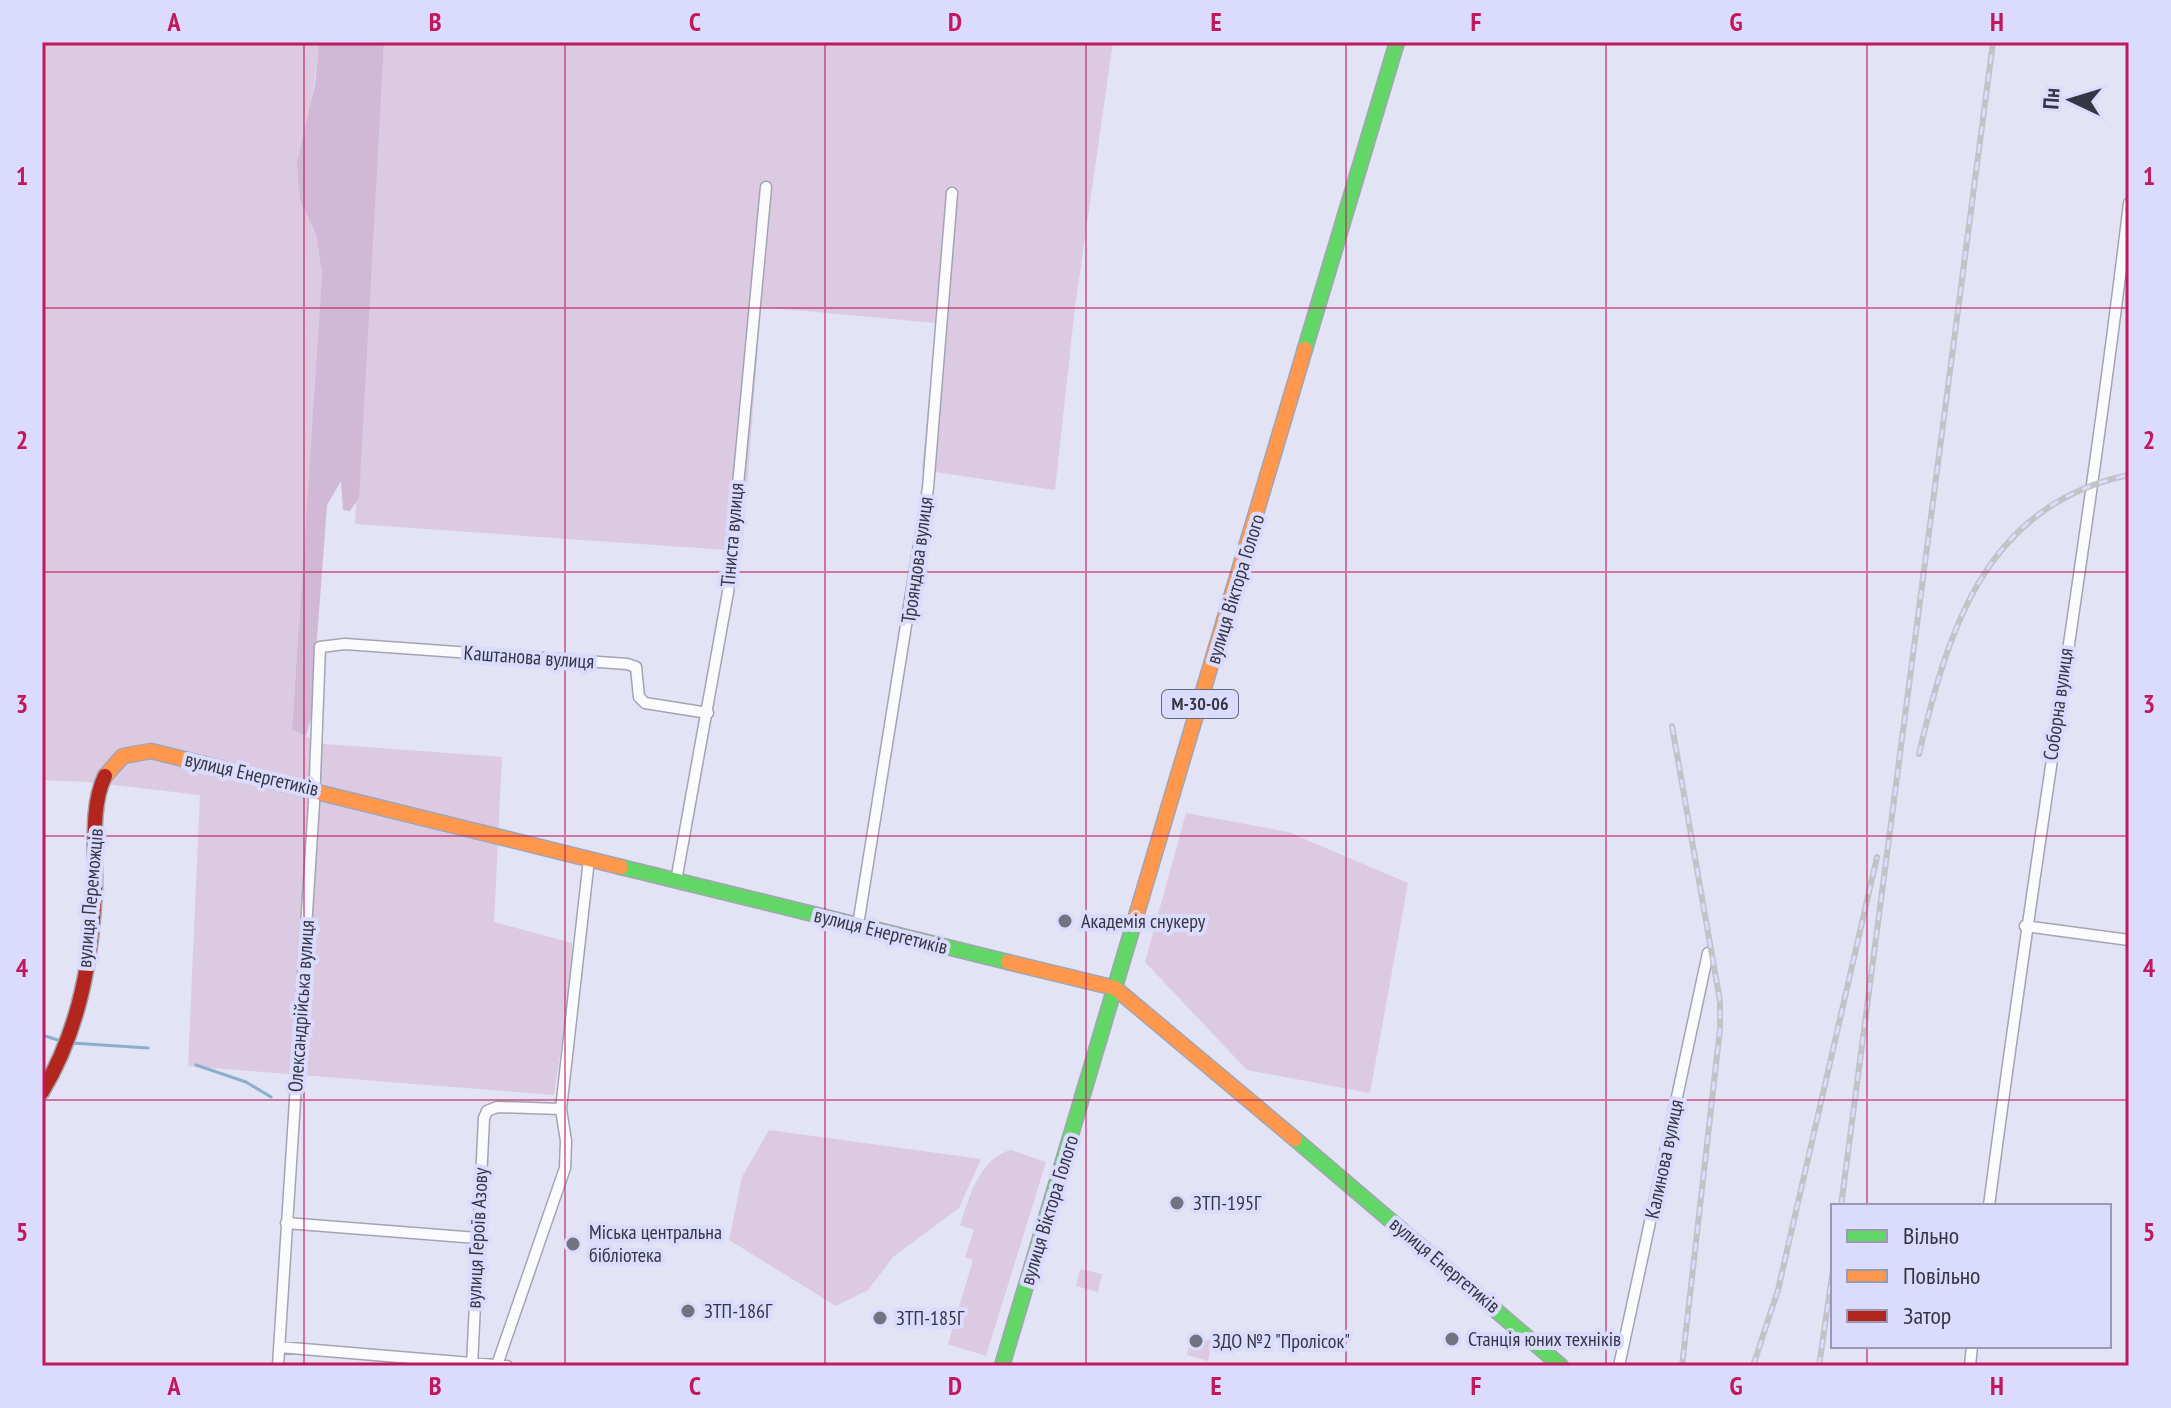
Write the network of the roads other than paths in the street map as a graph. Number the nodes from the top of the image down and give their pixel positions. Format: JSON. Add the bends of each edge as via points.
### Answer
{"nodes":[{"id":1,"x":1397,"y":42,"type":"edge"},
{"id":2,"x":766,"y":187,"type":"dead end"},
{"id":3,"x":952,"y":193,"type":"dead end"},
{"id":4,"x":2129,"y":203,"type":"edge"},
{"id":5,"x":320,"y":647,"type":"joint"},
{"id":6,"x":708,"y":713,"type":"junction"},
{"id":7,"x":312,"y":788,"type":"junction"},
{"id":8,"x":100,"y":792,"type":"joint"},
{"id":9,"x":589,"y":859,"type":"junction"},
{"id":10,"x":676,"y":881,"type":"junction"},
{"id":11,"x":858,"y":925,"type":"junction"},
{"id":12,"x":2025,"y":926,"type":"junction"},
{"id":13,"x":2129,"y":940,"type":"edge"},
{"id":14,"x":1708,"y":953,"type":"dead end"},
{"id":15,"x":1115,"y":988,"type":"junction"},
{"id":16,"x":42,"y":1092,"type":"edge"},
{"id":17,"x":561,"y":1109,"type":"junction"},
{"id":18,"x":1989,"y":1204,"type":"edge"},
{"id":19,"x":286,"y":1223,"type":"junction"},
{"id":20,"x":477,"y":1238,"type":"junction"},
{"id":21,"x":279,"y":1347,"type":"junction"},
{"id":22,"x":472,"y":1365,"type":"edge"},
{"id":23,"x":497,"y":1365,"type":"edge"},
{"id":24,"x":278,"y":1366,"type":"edge"},
{"id":25,"x":507,"y":1366,"type":"edge"},
{"id":26,"x":1002,"y":1366,"type":"edge"},
{"id":27,"x":1561,"y":1366,"type":"edge"},
{"id":28,"x":1619,"y":1366,"type":"edge"}],
"edges":[{"from":1,"to":15,"type":"street","name":"вулиця Віктора Голого","number":"М-30-06"},
{"from":2,"to":6,"type":"street","name":"Тіниста вулиця","via":[[728,592]]},
{"from":3,"to":11,"type":"street","name":"Трояндова вулиця","via":[[928,488]]},
{"from":4,"to":12,"type":"street","name":"Соборна вулиця"},
{"from":5,"to":6,"type":"street","name":"Каштанова вулиця","via":[[345,644],[627,664],[636,667],[639,697],[645,703]]},
{"from":5,"to":7,"type":"street","name":"Олександрійська вулиця"},
{"from":6,"to":10,"type":"street","name":"Тіниста вулиця"},
{"from":7,"to":8,"type":"street","name":"вулиця Енергетиків","via":[[136,751],[111,765]]},
{"from":7,"to":9,"type":"street","name":"вулиця Енергетиків"},
{"from":7,"to":19,"type":"street","name":"Олександрійська вулиця"},
{"from":8,"to":16,"type":"street","name":"вулиця Переможців","via":[[88,952],[66,1046]]},
{"from":9,"to":10,"type":"street","name":"вулиця Енергетиків"},
{"from":9,"to":17,"type":"street"},
{"from":10,"to":11,"type":"street","name":"вулиця Енергетиків"},
{"from":11,"to":15,"type":"street","name":"вулиця Енергетиків"},
{"from":12,"to":13,"type":"street"},
{"from":12,"to":18,"type":"street","name":"Соборна вулиця"},
{"from":14,"to":28,"type":"street","name":"Калинова вулиця"},
{"from":15,"to":26,"type":"street","name":"вулиця Віктора Голого","number":"М-30-06"},
{"from":15,"to":27,"type":"street","name":"вулиця Енергетиків"},
{"from":17,"to":20,"type":"street","name":"вулиця Героїв Азову","via":[[487,1111]]},
{"from":17,"to":23,"type":"street","via":[[565,1168]]},
{"from":19,"to":20,"type":"street"},
{"from":19,"to":21,"type":"street","name":"Олександрійська вулиця"},
{"from":20,"to":22,"type":"street","name":"вулиця Героїв Азову"},
{"from":21,"to":22,"type":"street"},
{"from":21,"to":24,"type":"street","name":"Олександрійська вулиця"},
{"from":22,"to":23,"type":"street"},
{"from":23,"to":25,"type":"street"}]}
